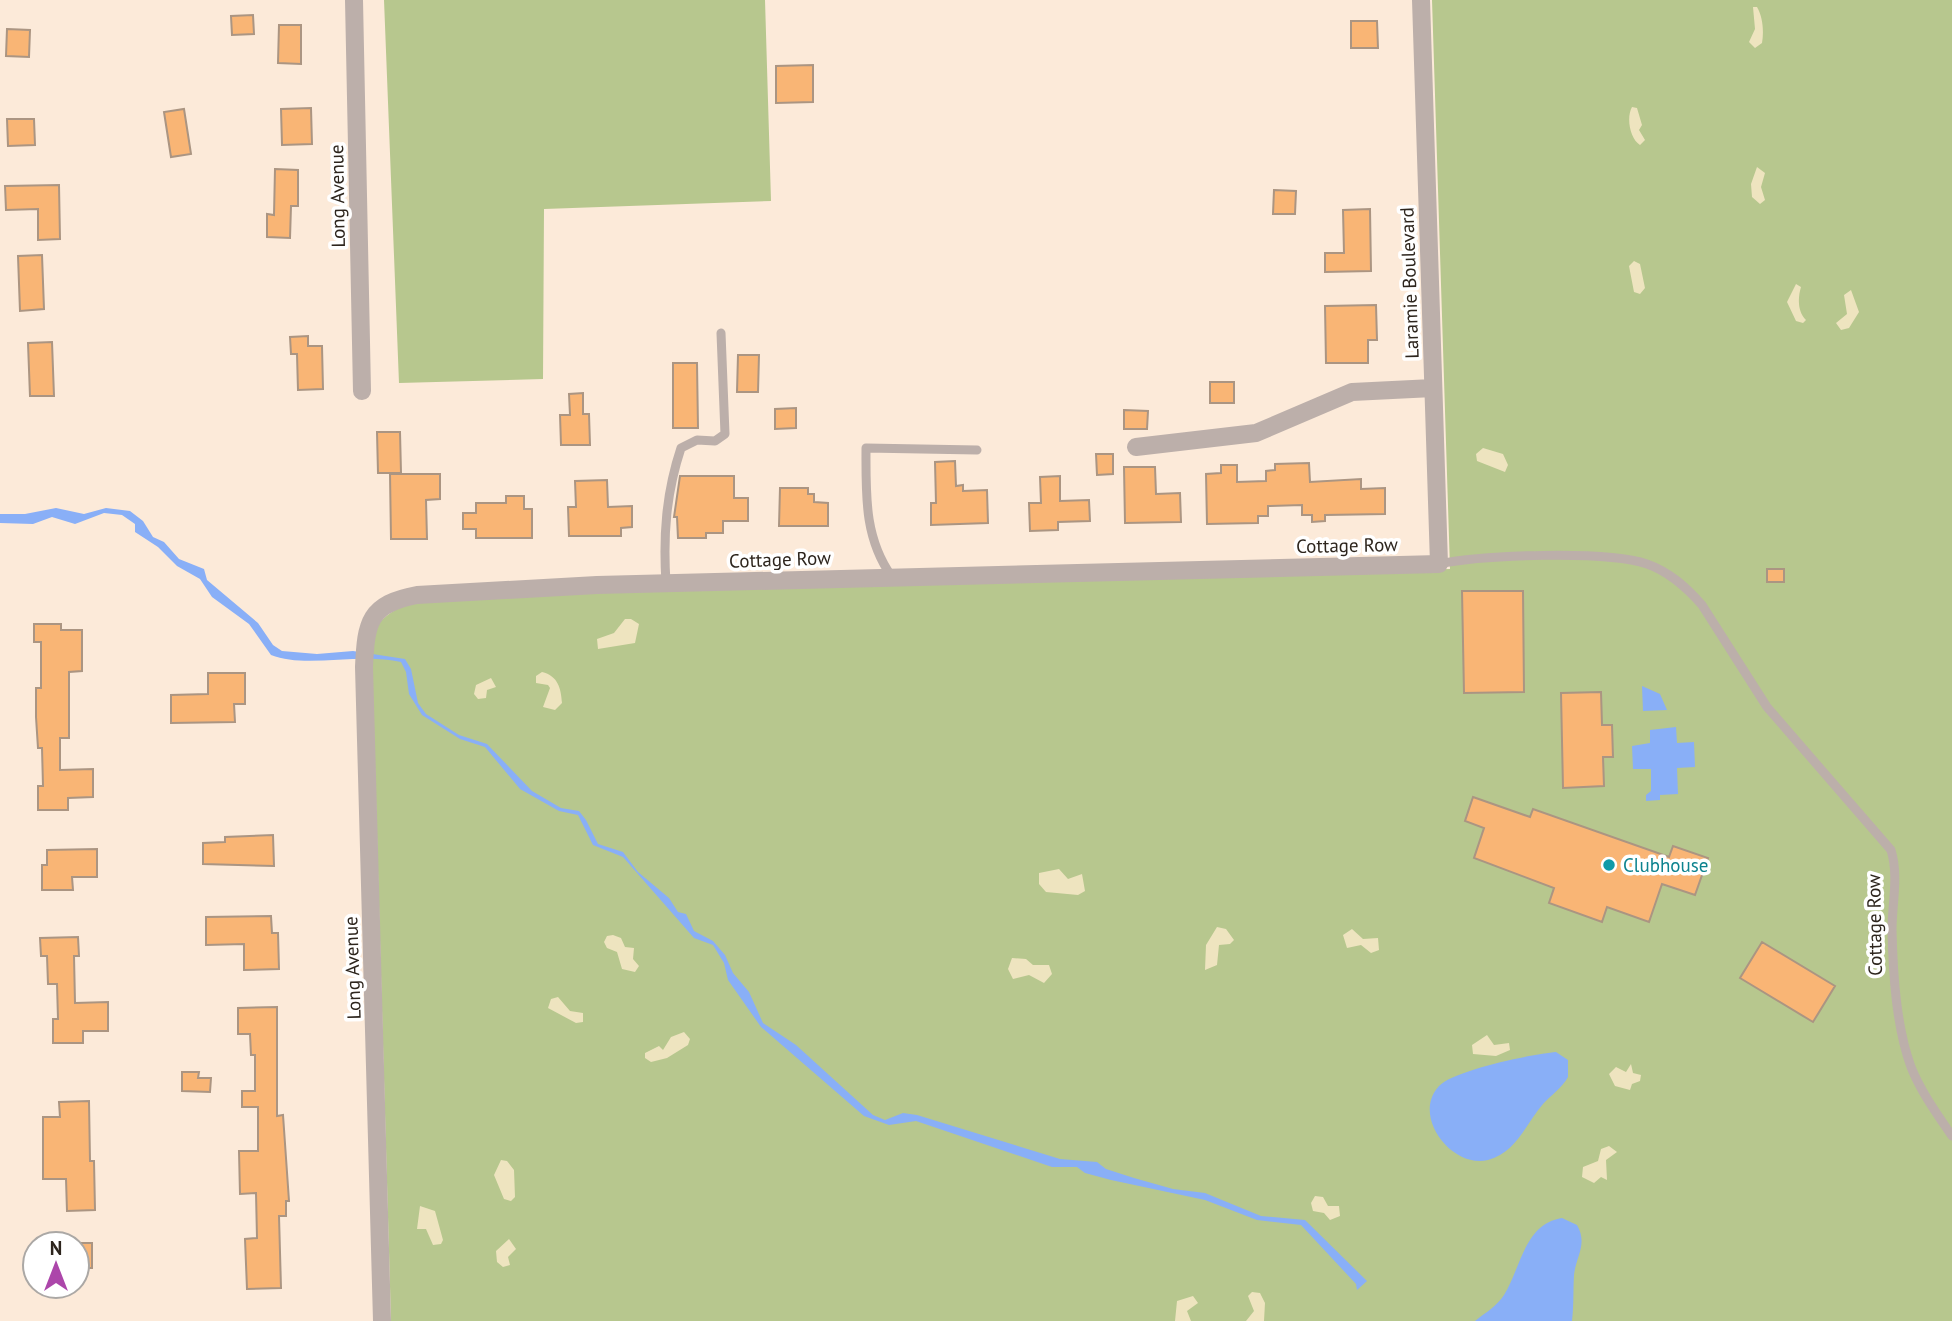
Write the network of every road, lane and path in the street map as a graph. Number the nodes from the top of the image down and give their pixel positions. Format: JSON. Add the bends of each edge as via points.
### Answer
{"nodes":[{"id":1,"x":354,"y":0,"type":"edge"},
{"id":2,"x":1421,"y":0,"type":"edge"},
{"id":3,"x":720,"y":333,"type":"dead end"},
{"id":4,"x":1433,"y":388,"type":"junction"},
{"id":5,"x":362,"y":391,"type":"dead end"},
{"id":6,"x":1136,"y":447,"type":"dead end"},
{"id":7,"x":977,"y":450,"type":"dead end"},
{"id":8,"x":1438,"y":564,"type":"junction"},
{"id":9,"x":892,"y":577,"type":"junction"},
{"id":10,"x":666,"y":583,"type":"junction"},
{"id":11,"x":374,"y":615,"type":"joint"},
{"id":12,"x":1952,"y":1136,"type":"edge"},
{"id":13,"x":382,"y":1321,"type":"edge"}],
"edges":[{"from":1,"to":5,"type":"street","name":"Long Avenue"},
{"from":2,"to":4,"type":"street","name":"Laramie Boulevard"},
{"from":3,"to":10,"type":"lane","via":[[725,434],[715,441],[697,440],[681,448],[666,512]]},
{"from":4,"to":6,"type":"street","via":[[1352,392],[1256,433]]},
{"from":4,"to":8,"type":"street","name":"Laramie Boulevard"},
{"from":7,"to":9,"type":"lane","via":[[866,448],[872,539]]},
{"from":8,"to":9,"type":"street","name":"Cottage Row"},
{"from":8,"to":12,"type":"lane","name":"Cottage Row","via":[[1468,558],[1628,559],[1665,572],[1703,605],[1767,707],[1891,850],[1894,964],[1906,1044],[1917,1081]]},
{"from":9,"to":10,"type":"street","name":"Cottage Row"},
{"from":10,"to":11,"type":"street","name":"Cottage Row","via":[[417,595],[388,602]]},
{"from":11,"to":13,"type":"street","name":"Long Avenue","via":[[365,640],[364,667]]}]}
